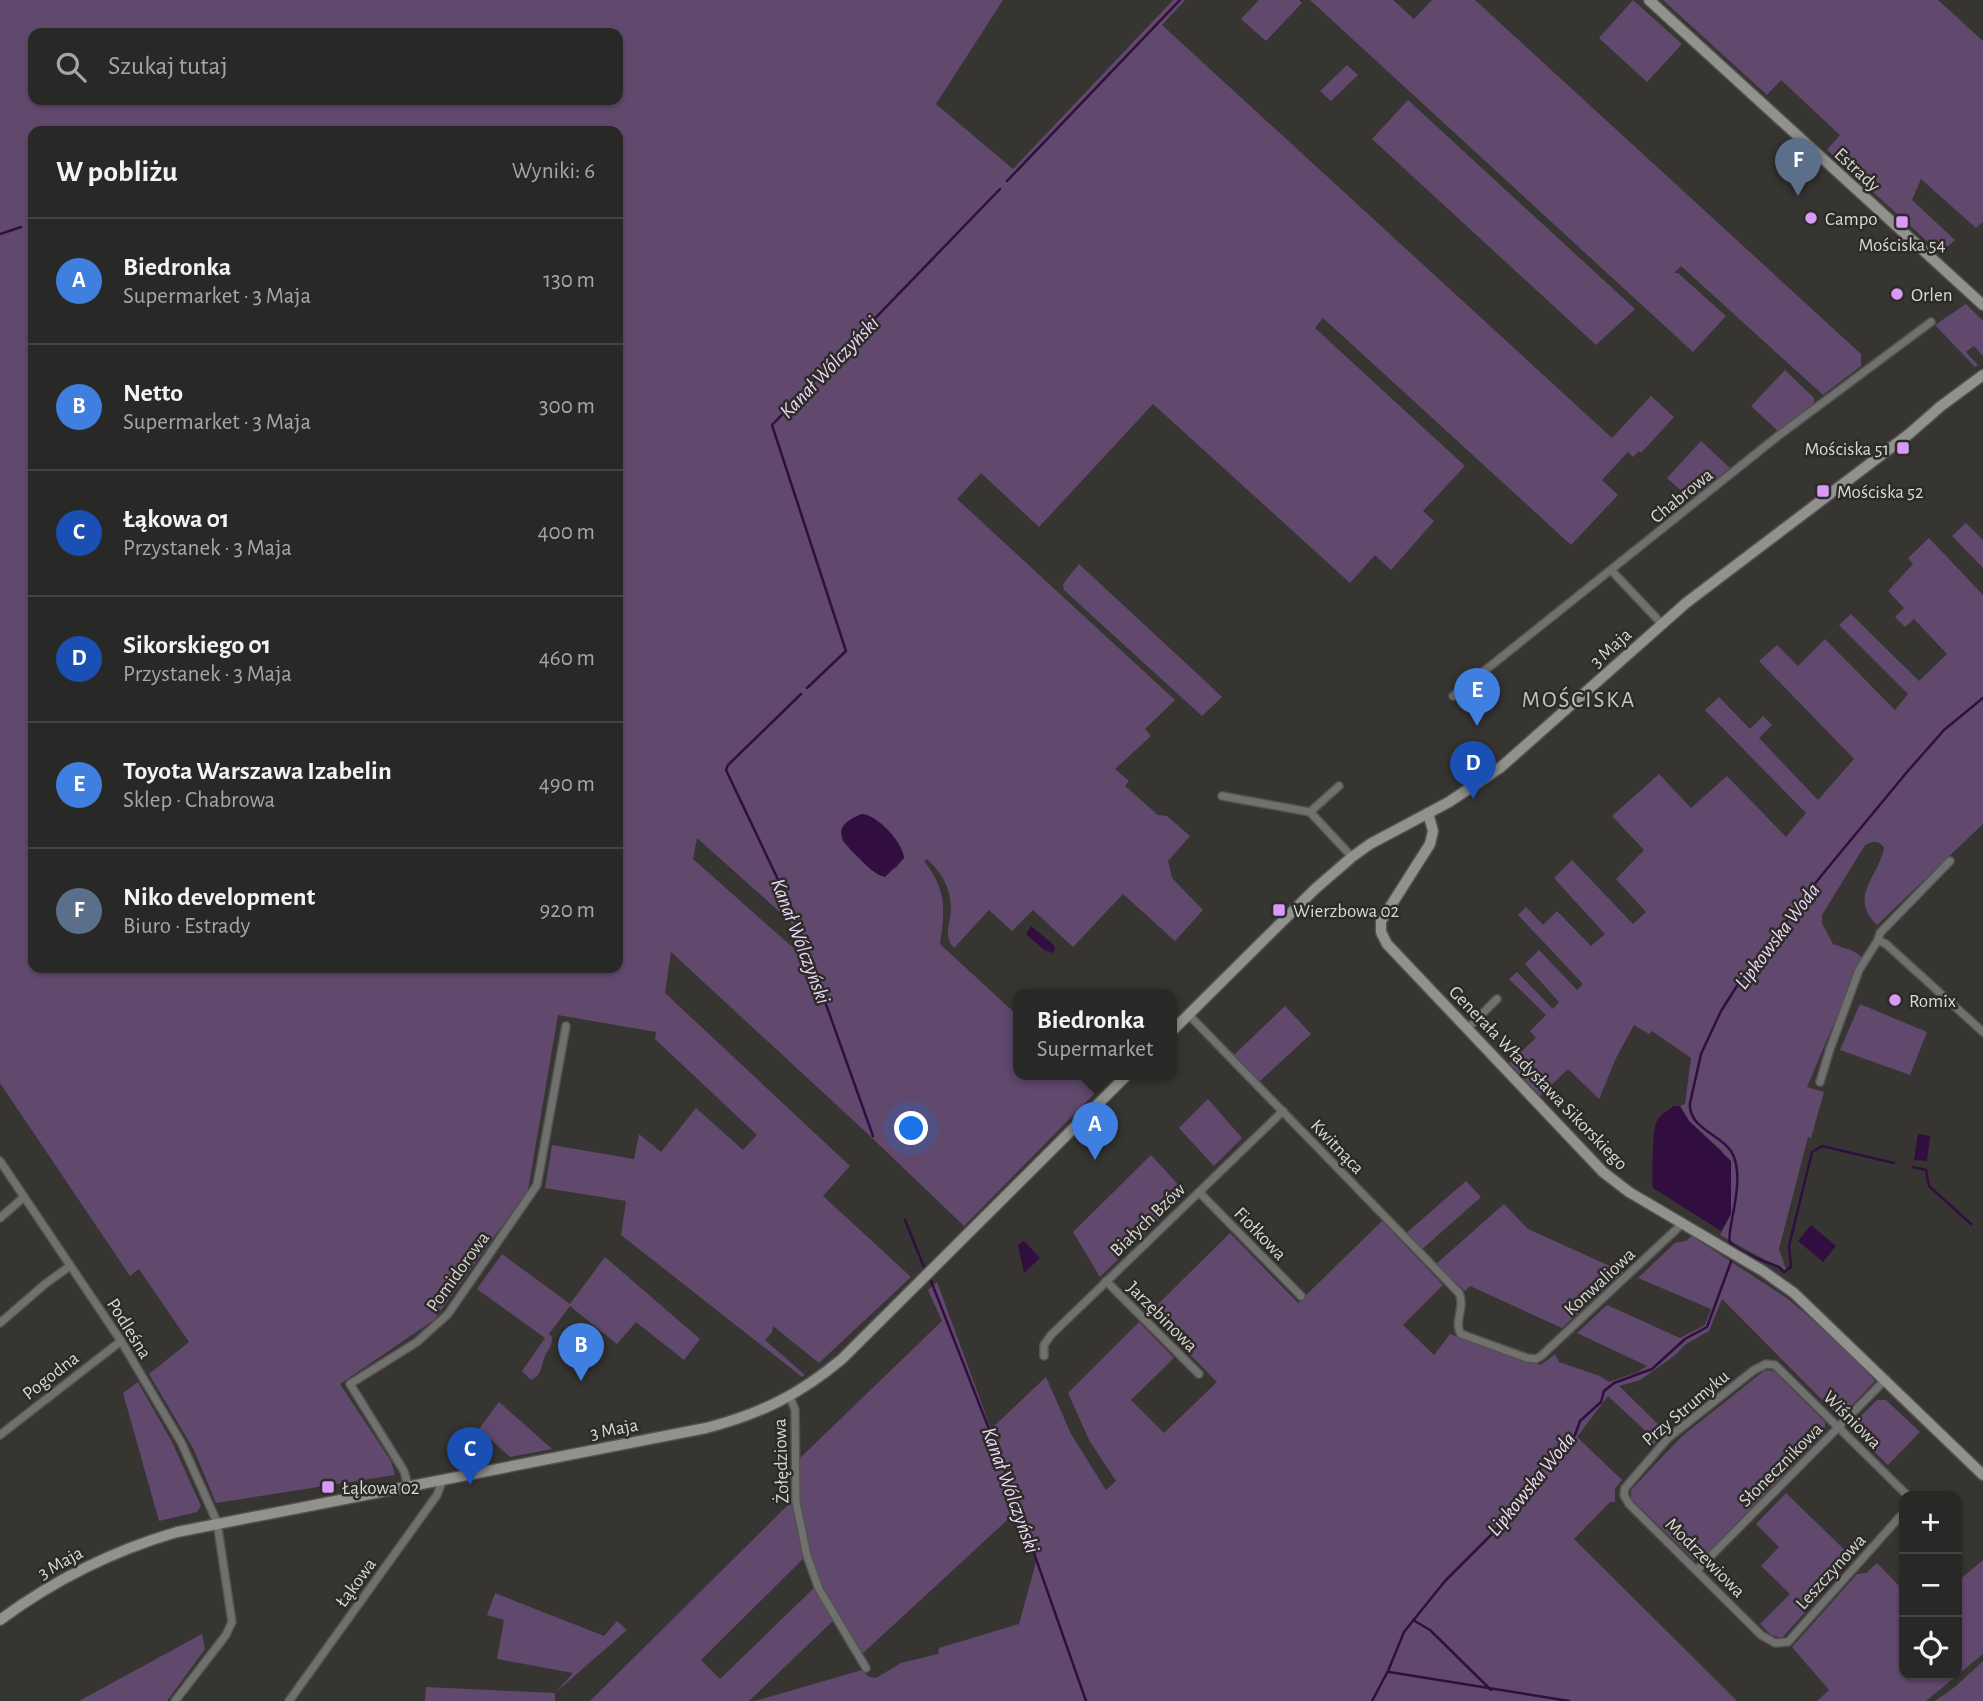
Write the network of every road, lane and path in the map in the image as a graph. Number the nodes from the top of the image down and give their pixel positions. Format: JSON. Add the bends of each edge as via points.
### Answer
{"nodes":[{"id":1,"x":1649,"y":0,"type":"edge"},
{"id":2,"x":1983,"y":305,"type":"edge"},
{"id":3,"x":1931,"y":322,"type":"dead end"},
{"id":4,"x":1983,"y":375,"type":"edge"},
{"id":5,"x":1611,"y":570,"type":"junction"},
{"id":6,"x":1662,"y":624,"type":"junction"},
{"id":7,"x":1453,"y":696,"type":"dead end"},
{"id":8,"x":1339,"y":786,"type":"dead end"},
{"id":9,"x":1222,"y":796,"type":"dead end"},
{"id":10,"x":1310,"y":812,"type":"junction"},
{"id":11,"x":1428,"y":813,"type":"junction"},
{"id":12,"x":1352,"y":857,"type":"junction"},
{"id":13,"x":1950,"y":861,"type":"dead end"},
{"id":14,"x":1878,"y":940,"type":"junction"},
{"id":15,"x":1497,"y":999,"type":"dead end"},
{"id":16,"x":1188,"y":1014,"type":"junction"},
{"id":17,"x":566,"y":1026,"type":"dead end"},
{"id":18,"x":1177,"y":1026,"type":"edge"},
{"id":19,"x":1468,"y":1028,"type":"junction"},
{"id":20,"x":1983,"y":1032,"type":"edge"},
{"id":21,"x":1122,"y":1080,"type":"edge"},
{"id":22,"x":1820,"y":1082,"type":"dead end"},
{"id":23,"x":1283,"y":1111,"type":"junction"},
{"id":24,"x":0,"y":1161,"type":"edge"},
{"id":25,"x":1199,"y":1192,"type":"junction"},
{"id":26,"x":24,"y":1197,"type":"junction"},
{"id":27,"x":0,"y":1218,"type":"edge"},
{"id":28,"x":1682,"y":1223,"type":"junction"},
{"id":29,"x":70,"y":1266,"type":"junction"},
{"id":30,"x":1106,"y":1281,"type":"junction"},
{"id":31,"x":1301,"y":1296,"type":"dead end"},
{"id":32,"x":1458,"y":1321,"type":"joint"},
{"id":33,"x":0,"y":1323,"type":"edge"},
{"id":34,"x":121,"y":1341,"type":"junction"},
{"id":35,"x":1044,"y":1356,"type":"dead end"},
{"id":36,"x":1775,"y":1364,"type":"joint"},
{"id":37,"x":1199,"y":1374,"type":"dead end"},
{"id":38,"x":1886,"y":1380,"type":"junction"},
{"id":39,"x":790,"y":1397,"type":"junction"},
{"id":40,"x":1839,"y":1427,"type":"junction"},
{"id":41,"x":0,"y":1435,"type":"edge"},
{"id":42,"x":1983,"y":1475,"type":"edge"},
{"id":43,"x":443,"y":1479,"type":"junction"},
{"id":44,"x":408,"y":1486,"type":"junction"},
{"id":45,"x":1625,"y":1488,"type":"joint"},
{"id":46,"x":1903,"y":1491,"type":"edge"},
{"id":47,"x":1899,"y":1518,"type":"edge"},
{"id":48,"x":217,"y":1522,"type":"junction"},
{"id":49,"x":1697,"y":1570,"type":"junction"},
{"id":50,"x":0,"y":1620,"type":"edge"},
{"id":51,"x":1775,"y":1643,"type":"joint"},
{"id":52,"x":866,"y":1668,"type":"dead end"},
{"id":53,"x":175,"y":1701,"type":"edge"},
{"id":54,"x":289,"y":1701,"type":"edge"}],
"edges":[{"from":1,"to":2,"type":"main road","name":"Estrady"},
{"from":3,"to":5,"type":"street","name":"Chabrowa","via":[[1778,436]]},
{"from":4,"to":6,"type":"main road","name":"3 Maja"},
{"from":5,"to":6,"type":"street"},
{"from":5,"to":7,"type":"street","name":"Chabrowa"},
{"from":6,"to":11,"type":"main road","name":"3 Maja","via":[[1501,767]]},
{"from":8,"to":10,"type":"street"},
{"from":9,"to":10,"type":"street"},
{"from":10,"to":12,"type":"street"},
{"from":11,"to":12,"type":"main road","name":"3 Maja"},
{"from":11,"to":19,"type":"main road","name":"Generała Władysława Sikorskiego","via":[[1433,831],[1430,844],[1384,917],[1381,932],[1387,944]]},
{"from":12,"to":16,"type":"main road","name":"3 Maja"},
{"from":13,"to":14,"type":"street"},
{"from":14,"to":20,"type":"street"},
{"from":14,"to":22,"type":"street","via":[[1859,971]]},
{"from":15,"to":19,"type":"street"},
{"from":16,"to":18,"type":"main road","name":"3 Maja"},
{"from":16,"to":23,"type":"street","name":"Kwitnąca"},
{"from":17,"to":44,"type":"street","name":"Pomidorowa","via":[[537,1185],[448,1314],[417,1342],[349,1384],[404,1471]]},
{"from":19,"to":28,"type":"main road","name":"Generała Władysława Sikorskiego","via":[[1603,1172]]},
{"from":21,"to":39,"type":"main road","name":"3 Maja","via":[[842,1359]]},
{"from":23,"to":25,"type":"street","name":"Białych Bzów"},
{"from":23,"to":32,"type":"street","name":"Kwitnąca","via":[[1459,1293]]},
{"from":24,"to":26,"type":"street","name":"Podleśna"},
{"from":25,"to":30,"type":"street","name":"Białych Bzów"},
{"from":25,"to":31,"type":"street","name":"Fiołkowa"},
{"from":26,"to":27,"type":"street"},
{"from":26,"to":29,"type":"street","name":"Podleśna"},
{"from":28,"to":32,"type":"street","name":"Konwaliowa","via":[[1536,1359],[1461,1334]]},
{"from":28,"to":38,"type":"main road","name":"Generała Władysława Sikorskiego","via":[[1794,1293]]},
{"from":29,"to":33,"type":"street"},
{"from":29,"to":34,"type":"street","name":"Podleśna"},
{"from":30,"to":35,"type":"street","name":"Białych Bzów","via":[[1051,1335]]},
{"from":30,"to":37,"type":"street","name":"Jarzębinowa"},
{"from":34,"to":41,"type":"street","name":"Pogodna"},
{"from":34,"to":48,"type":"street","name":"Podleśna","via":[[181,1442]]},
{"from":36,"to":40,"type":"street","name":"Wiśniowa"},
{"from":36,"to":45,"type":"street","name":"Przy Strumyku","via":[[1754,1370],[1668,1438]]},
{"from":38,"to":40,"type":"street","name":"Słonecznikowa"},
{"from":38,"to":42,"type":"main road","name":"Generała Władysława Sikorskiego"},
{"from":39,"to":43,"type":"main road","name":"3 Maja","via":[[749,1416],[706,1428]]},
{"from":39,"to":52,"type":"street","name":"Żołędziowa","via":[[795,1410],[795,1489],[807,1556],[819,1588]]},
{"from":40,"to":46,"type":"street","name":"Wiśniowa"},
{"from":40,"to":49,"type":"street","name":"Słonecznikowa"},
{"from":43,"to":44,"type":"main road","name":"3 Maja"},
{"from":43,"to":54,"type":"street","name":"Łąkowa","via":[[437,1495]]},
{"from":44,"to":48,"type":"main road","name":"3 Maja"},
{"from":45,"to":49,"type":"street","name":"Modrzewiowa","via":[[1629,1504]]},
{"from":47,"to":51,"type":"street","name":"Leszczynowa","via":[[1788,1642]]},
{"from":48,"to":50,"type":"main road","name":"3 Maja","via":[[152,1539],[102,1559]]},
{"from":48,"to":53,"type":"street","name":"Podleśna","via":[[232,1622]]},
{"from":49,"to":51,"type":"street","name":"Modrzewiowa"}]}
